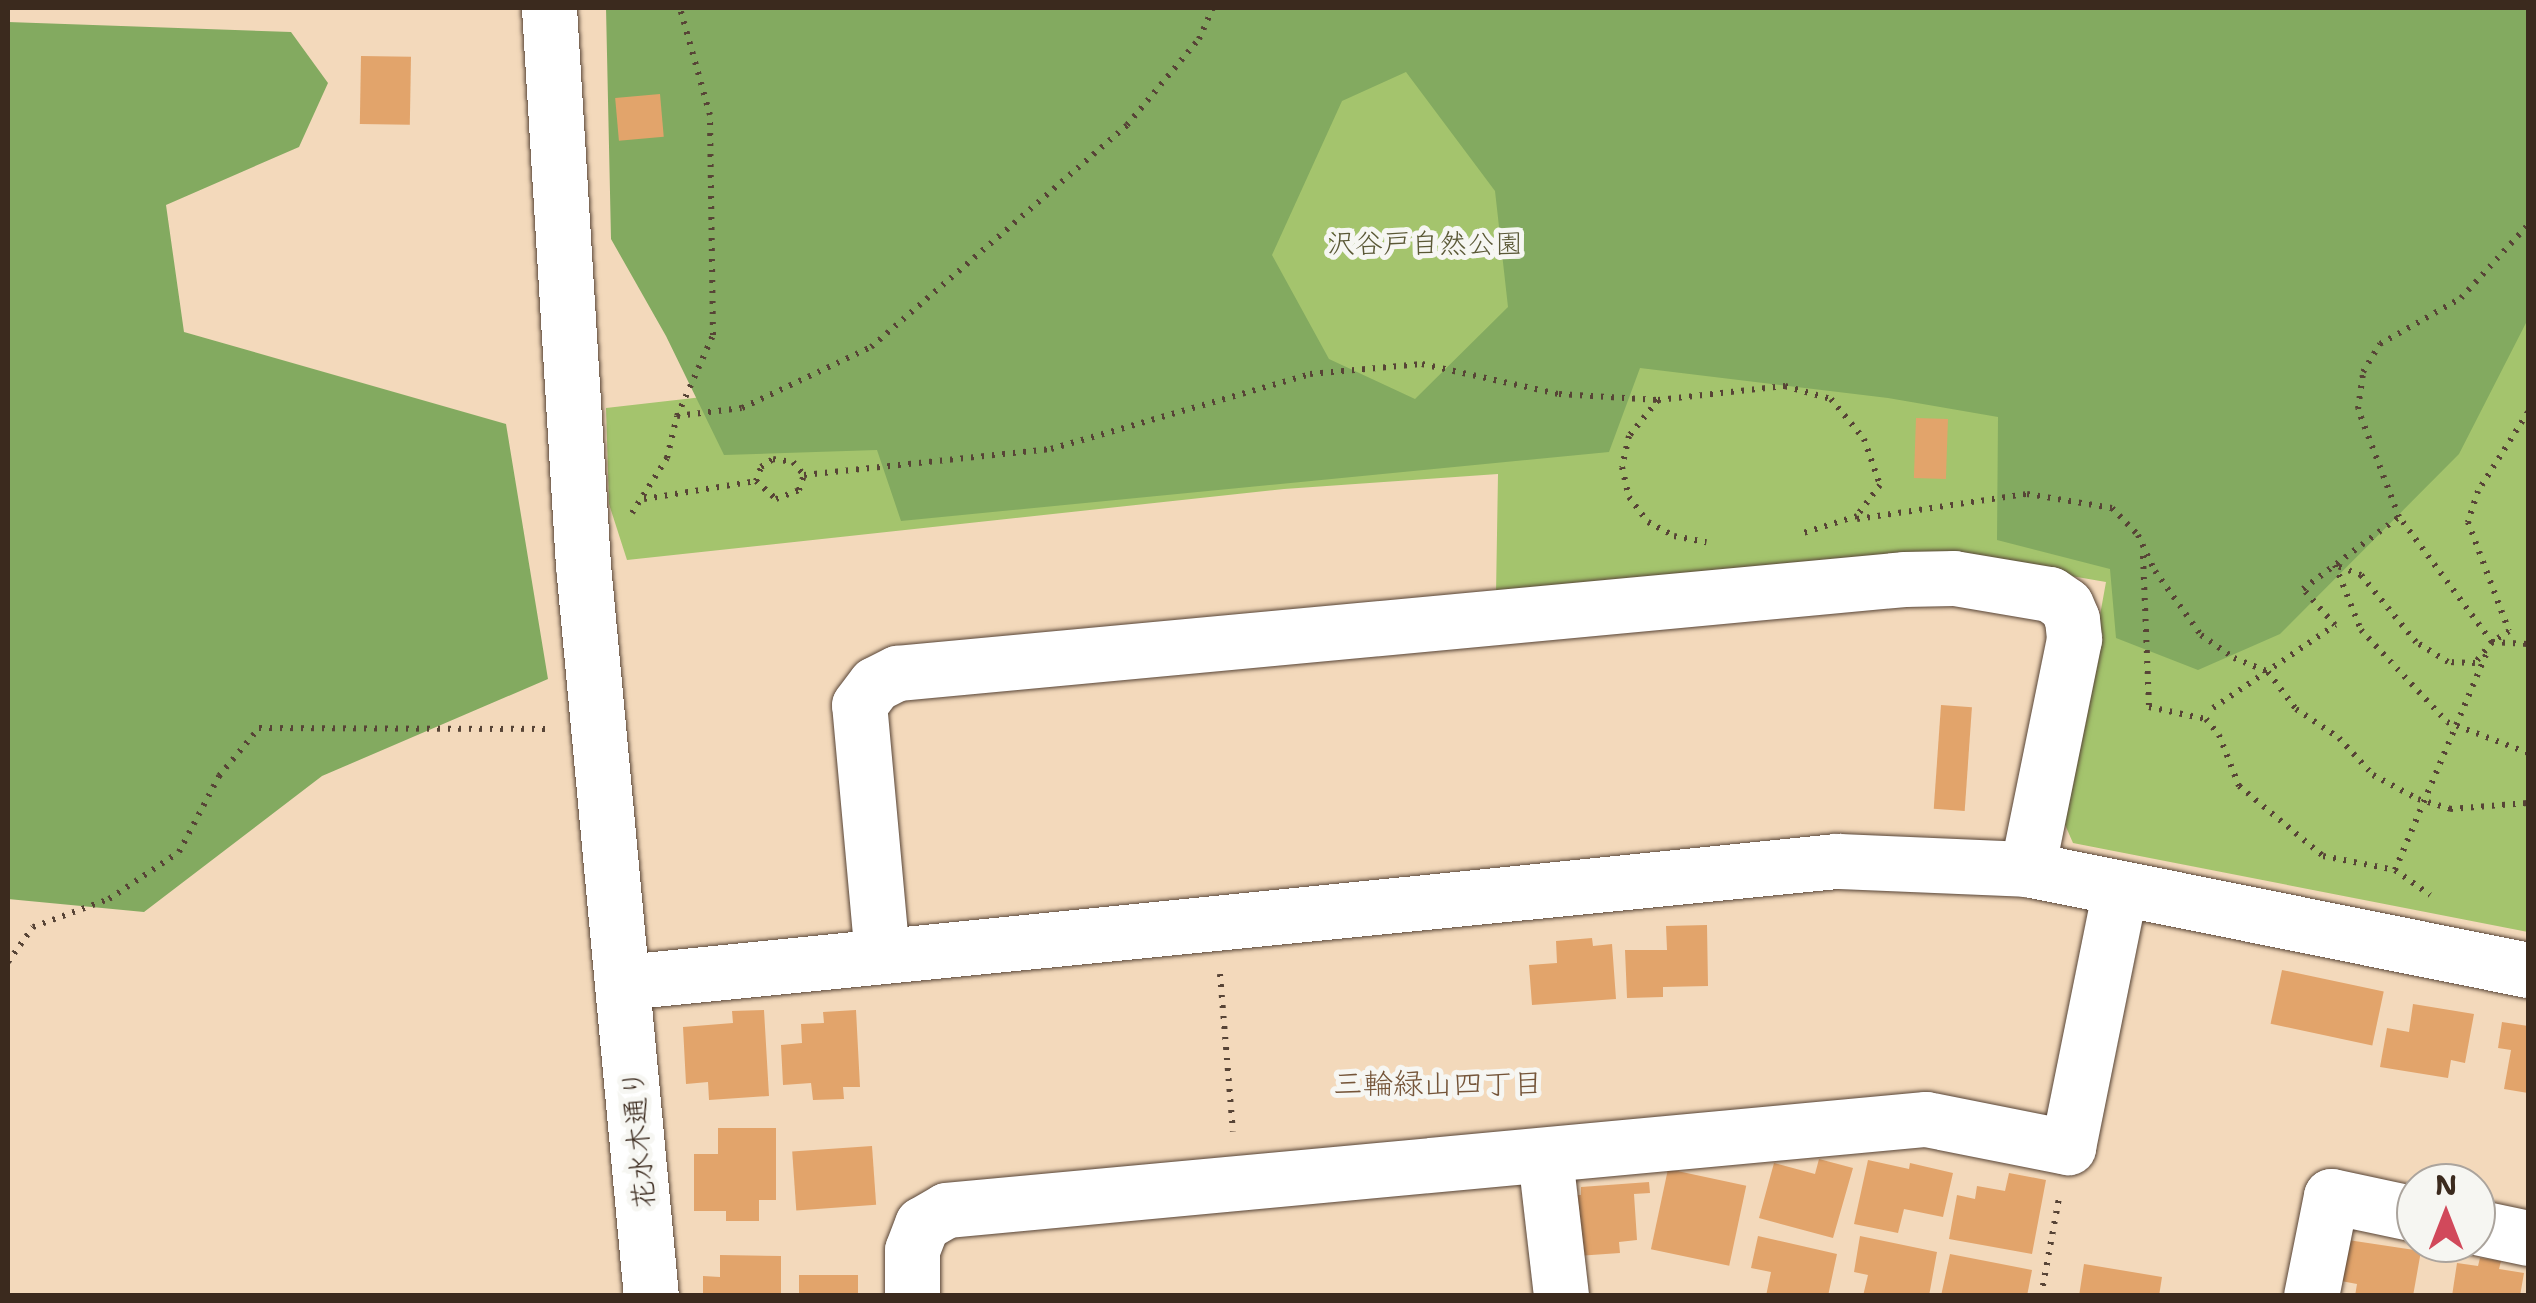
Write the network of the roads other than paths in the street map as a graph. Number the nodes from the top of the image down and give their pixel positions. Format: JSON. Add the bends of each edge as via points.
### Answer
{"nodes":[{"id":1,"x":549,"y":8,"type":"edge"},
{"id":2,"x":2027,"y":869,"type":"junction"},
{"id":3,"x":2120,"y":889,"type":"junction"},
{"id":4,"x":882,"y":956,"type":"junction"},
{"id":5,"x":2528,"y":970,"type":"edge"},
{"id":6,"x":624,"y":982,"type":"junction"},
{"id":7,"x":1545,"y":1157,"type":"junction"},
{"id":8,"x":2396,"y":1210,"type":"edge"},
{"id":9,"x":2496,"y":1231,"type":"edge"},
{"id":10,"x":2528,"y":1238,"type":"edge"},
{"id":11,"x":651,"y":1296,"type":"edge"},
{"id":12,"x":912,"y":1296,"type":"edge"},
{"id":13,"x":1561,"y":1296,"type":"edge"},
{"id":14,"x":2311,"y":1296,"type":"edge"}],
"edges":[{"from":1,"to":6,"type":"street","name":"花水木通り","via":[[583,565]]},
{"from":2,"to":3,"type":"street"},
{"from":2,"to":4,"type":"street","via":[[1838,860]]},
{"from":2,"to":4,"type":"street","via":[[2074,638],[2072,619],[2050,594],[1954,578],[1904,579],[897,673],[875,684],[860,705]]},
{"from":3,"to":5,"type":"street"},
{"from":3,"to":7,"type":"street","via":[[2068,1147],[1926,1119]]},
{"from":4,"to":6,"type":"street"},
{"from":6,"to":11,"type":"street","name":"花水木通り"},
{"from":7,"to":12,"type":"street","via":[[946,1210],[922,1224],[912,1250]]},
{"from":7,"to":13,"type":"street"},
{"from":8,"to":14,"type":"street","via":[[2330,1196]]},
{"from":9,"to":10,"type":"street"}]}
